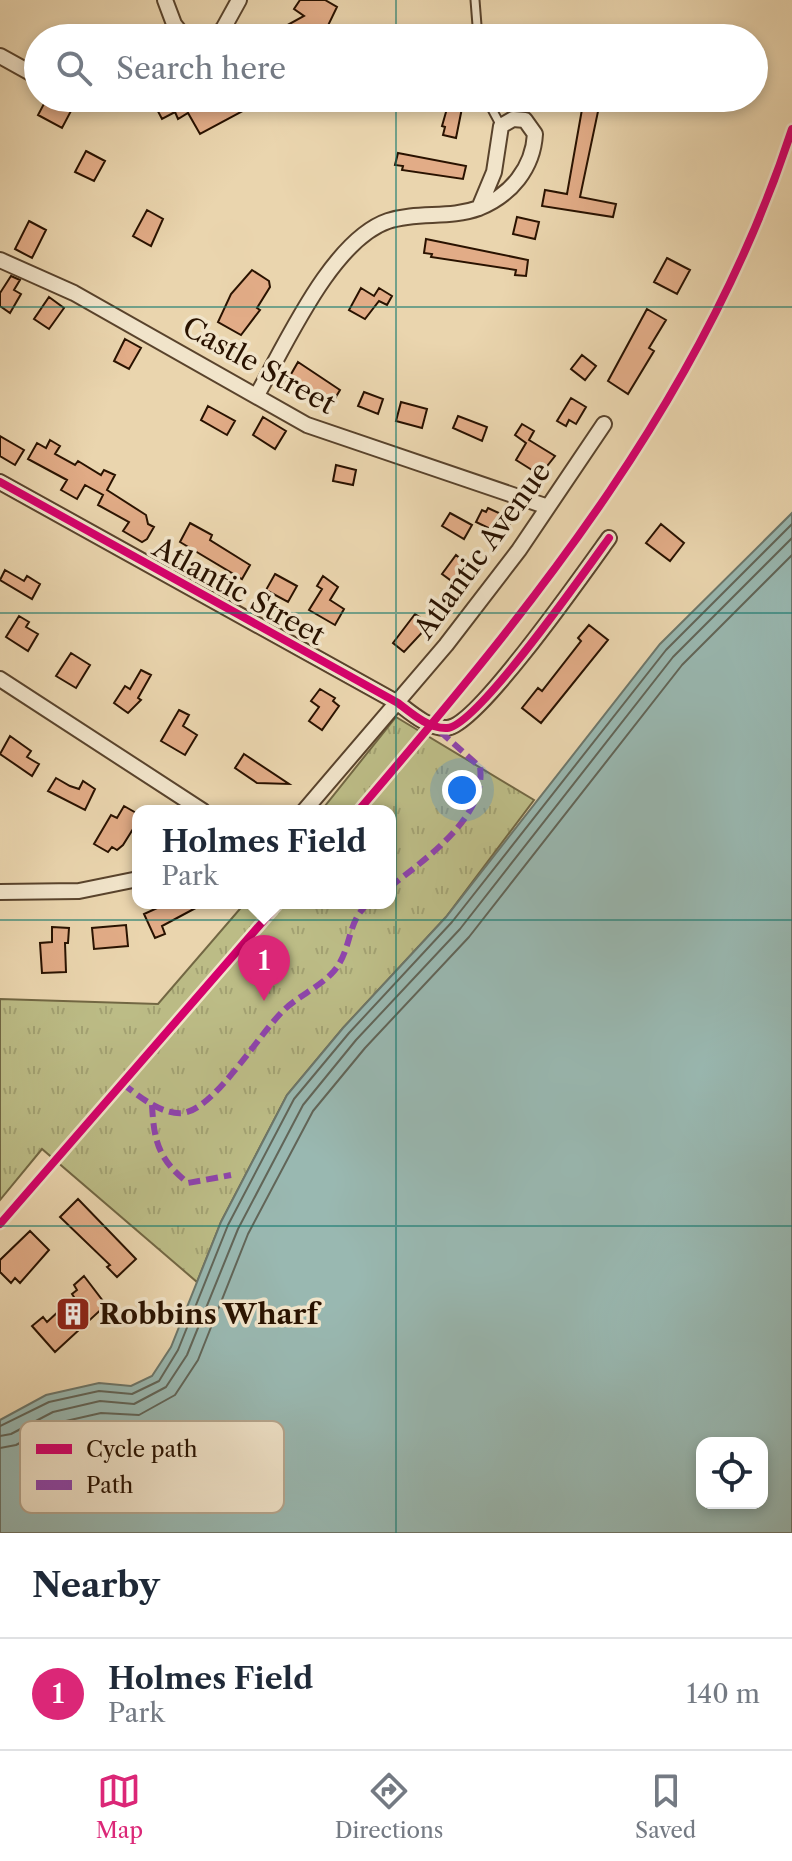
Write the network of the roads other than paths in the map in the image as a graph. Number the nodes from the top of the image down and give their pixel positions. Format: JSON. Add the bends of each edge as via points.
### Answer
{"nodes":[{"id":1,"x":165,"y":0,"type":"edge"},
{"id":2,"x":239,"y":0,"type":"edge"},
{"id":3,"x":475,"y":0,"type":"edge"},
{"id":4,"x":174,"y":24,"type":"edge"},
{"id":5,"x":226,"y":24,"type":"edge"},
{"id":6,"x":477,"y":24,"type":"edge"},
{"id":7,"x":0,"y":56,"type":"edge"},
{"id":8,"x":24,"y":69,"type":"edge"},
{"id":9,"x":494,"y":112,"type":"edge"},
{"id":10,"x":501,"y":126,"type":"junction"},
{"id":11,"x":479,"y":208,"type":"junction"},
{"id":12,"x":0,"y":260,"type":"edge"},
{"id":13,"x":257,"y":395,"type":"junction"},
{"id":14,"x":604,"y":424,"type":"dead end"},
{"id":15,"x":0,"y":482,"type":"edge"},
{"id":16,"x":548,"y":507,"type":"junction"},
{"id":17,"x":609,"y":538,"type":"dead end"},
{"id":18,"x":0,"y":679,"type":"edge"},
{"id":19,"x":398,"y":703,"type":"junction"},
{"id":20,"x":194,"y":805,"type":"edge"},
{"id":21,"x":309,"y":805,"type":"edge"},
{"id":22,"x":132,"y":880,"type":"edge"},
{"id":23,"x":0,"y":892,"type":"edge"}],
"edges":[{"from":1,"to":4,"type":"street"},
{"from":2,"to":5,"type":"street"},
{"from":3,"to":6,"type":"lane"},
{"from":7,"to":8,"type":"street"},
{"from":9,"to":10,"type":"lane"},
{"from":10,"to":11,"type":"street","via":[[494,172]]},
{"from":10,"to":11,"type":"street","via":[[513,119],[529,123],[534,145],[520,180]]},
{"from":11,"to":13,"type":"street","via":[[458,216],[392,220],[356,239],[340,255]]},
{"from":12,"to":13,"type":"street","name":"Castle Street","via":[[74,293]]},
{"from":13,"to":16,"type":"street","name":"Castle Street","via":[[319,430]]},
{"from":14,"to":16,"type":"street","name":"Atlantic Avenue"},
{"from":15,"to":19,"type":"street","name":"Atlantic Street"},
{"from":16,"to":19,"type":"street","name":"Atlantic Avenue"},
{"from":17,"to":19,"type":"street","name":"Atlantic Street","via":[[497,684],[459,724],[432,725]]},
{"from":18,"to":20,"type":"street"},
{"from":19,"to":21,"type":"street","name":"Atlantic Avenue"},
{"from":22,"to":23,"type":"street","via":[[79,891]]}]}
